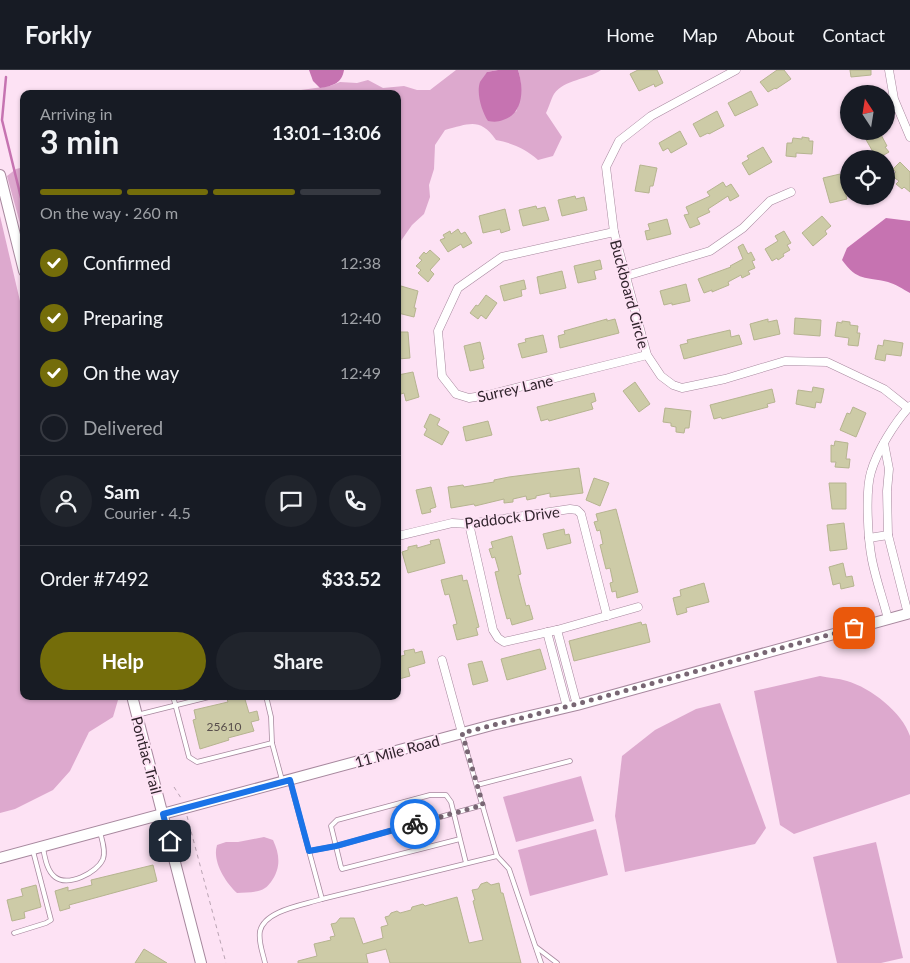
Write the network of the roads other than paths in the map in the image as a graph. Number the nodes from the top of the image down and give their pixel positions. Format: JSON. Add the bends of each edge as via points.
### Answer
{"nodes":[{"id":1,"x":736,"y":70,"type":"edge"},
{"id":2,"x":889,"y":70,"type":"edge"},
{"id":3,"x":910,"y":137,"type":"edge"},
{"id":4,"x":0,"y":176,"type":"edge"},
{"id":5,"x":791,"y":192,"type":"dead end"},
{"id":6,"x":614,"y":232,"type":"junction"},
{"id":7,"x":20,"y":255,"type":"edge"},
{"id":8,"x":626,"y":276,"type":"junction"},
{"id":9,"x":647,"y":355,"type":"junction"},
{"id":10,"x":909,"y":407,"type":"edge"},
{"id":11,"x":884,"y":443,"type":"junction"},
{"id":12,"x":468,"y":524,"type":"junction"},
{"id":13,"x":401,"y":535,"type":"edge"},
{"id":14,"x":888,"y":535,"type":"junction"},
{"id":15,"x":869,"y":538,"type":"junction"},
{"id":16,"x":638,"y":606,"type":"dead end"},
{"id":17,"x":909,"y":614,"type":"edge"},
{"id":18,"x":607,"y":616,"type":"junction"},
{"id":19,"x":888,"y":619,"type":"junction"},
{"id":20,"x":557,"y":630,"type":"junction"},
{"id":21,"x":547,"y":632,"type":"junction"},
{"id":22,"x":442,"y":660,"type":"dead end"},
{"id":23,"x":133,"y":700,"type":"edge"},
{"id":24,"x":174,"y":700,"type":"edge"},
{"id":25,"x":192,"y":700,"type":"edge"},
{"id":26,"x":267,"y":700,"type":"edge"},
{"id":27,"x":176,"y":705,"type":"junction"},
{"id":28,"x":572,"y":706,"type":"junction"},
{"id":29,"x":137,"y":715,"type":"junction"},
{"id":30,"x":462,"y":733,"type":"junction"},
{"id":31,"x":272,"y":743,"type":"junction"},
{"id":32,"x":570,"y":761,"type":"dead end"},
{"id":33,"x":286,"y":781,"type":"junction"},
{"id":34,"x":477,"y":785,"type":"junction"},
{"id":35,"x":483,"y":805,"type":"junction"},
{"id":36,"x":454,"y":813,"type":"junction"},
{"id":37,"x":163,"y":814,"type":"junction"},
{"id":38,"x":99,"y":831,"type":"junction"},
{"id":39,"x":460,"y":839,"type":"junction"},
{"id":40,"x":336,"y":846,"type":"junction"},
{"id":41,"x":38,"y":847,"type":"junction"},
{"id":42,"x":309,"y":851,"type":"junction"},
{"id":43,"x":496,"y":856,"type":"junction"},
{"id":44,"x":0,"y":858,"type":"edge"},
{"id":45,"x":466,"y":863,"type":"junction"},
{"id":46,"x":322,"y":899,"type":"junction"},
{"id":47,"x":14,"y":933,"type":"dead end"},
{"id":48,"x":536,"y":947,"type":"junction"},
{"id":49,"x":201,"y":963,"type":"edge"},
{"id":50,"x":266,"y":963,"type":"edge"},
{"id":51,"x":541,"y":963,"type":"edge"},
{"id":52,"x":557,"y":963,"type":"edge"}],
"edges":[{"from":1,"to":6,"type":"street","name":"Buckboard Circle","via":[[651,116],[619,141],[606,168]]},
{"from":2,"to":3,"type":"street","via":[[894,100]]},
{"from":4,"to":7,"type":"street"},
{"from":5,"to":8,"type":"street","via":[[770,201],[743,228],[710,251]]},
{"from":6,"to":8,"type":"street","name":"Buckboard Circle"},
{"from":6,"to":9,"type":"street","name":"Surrey Lane","via":[[502,258],[458,288],[438,332],[442,376],[456,394],[469,398]]},
{"from":8,"to":9,"type":"street","name":"Buckboard Circle"},
{"from":9,"to":10,"type":"street","name":"Buckboard Circle","via":[[661,376],[682,388],[785,361],[827,362],[884,389]]},
{"from":10,"to":11,"type":"street"},
{"from":11,"to":14,"type":"street","via":[[889,469]]},
{"from":11,"to":15,"type":"street","via":[[870,473]]},
{"from":12,"to":13,"type":"street","name":"Paddock Drive","via":[[452,523]]},
{"from":12,"to":18,"type":"street","name":"Paddock Drive","via":[[577,510],[581,514]]},
{"from":12,"to":21,"type":"street","via":[[493,630],[498,638],[504,642]]},
{"from":14,"to":15,"type":"street"},
{"from":14,"to":17,"type":"street"},
{"from":15,"to":19,"type":"street"},
{"from":16,"to":18,"type":"street"},
{"from":17,"to":19,"type":"street","name":"11 Mile Road"},
{"from":18,"to":20,"type":"street"},
{"from":19,"to":28,"type":"street","name":"11 Mile Road"},
{"from":20,"to":21,"type":"street"},
{"from":20,"to":28,"type":"street"},
{"from":21,"to":28,"type":"street"},
{"from":22,"to":30,"type":"street"},
{"from":23,"to":29,"type":"street","name":"Pontiac Trail"},
{"from":24,"to":27,"type":"lane"},
{"from":25,"to":27,"type":"lane"},
{"from":26,"to":31,"type":"lane"},
{"from":27,"to":29,"type":"lane"},
{"from":27,"to":31,"type":"lane","via":[[189,757],[197,762]]},
{"from":28,"to":30,"type":"street","name":"11 Mile Road"},
{"from":29,"to":37,"type":"street","name":"Pontiac Trail"},
{"from":30,"to":33,"type":"street","name":"11 Mile Road"},
{"from":30,"to":34,"type":"lane"},
{"from":31,"to":33,"type":"lane"},
{"from":32,"to":34,"type":"lane"},
{"from":33,"to":37,"type":"street","name":"11 Mile Road"},
{"from":33,"to":42,"type":"lane"},
{"from":34,"to":35,"type":"lane"},
{"from":35,"to":36,"type":"lane"},
{"from":35,"to":43,"type":"lane"},
{"from":36,"to":39,"type":"lane"},
{"from":36,"to":40,"type":"lane"},
{"from":36,"to":40,"type":"lane","via":[[446,795],[430,795],[337,820],[331,826]]},
{"from":37,"to":38,"type":"street","name":"11 Mile Road"},
{"from":37,"to":49,"type":"street","name":"Pontiac Trail"},
{"from":38,"to":41,"type":"street","name":"11 Mile Road"},
{"from":38,"to":41,"type":"lane","via":[[103,859],[97,868],[81,877],[62,880],[54,876]]},
{"from":39,"to":40,"type":"lane","via":[[342,869]]},
{"from":39,"to":45,"type":"lane"},
{"from":40,"to":42,"type":"lane"},
{"from":41,"to":44,"type":"street","name":"11 Mile Road"},
{"from":41,"to":47,"type":"lane","via":[[51,920]]},
{"from":42,"to":46,"type":"lane"},
{"from":43,"to":45,"type":"lane"},
{"from":43,"to":48,"type":"lane","via":[[510,869]]},
{"from":45,"to":46,"type":"lane"},
{"from":46,"to":50,"type":"lane","via":[[269,917],[260,931]]},
{"from":48,"to":51,"type":"lane"},
{"from":48,"to":52,"type":"lane"}]}
